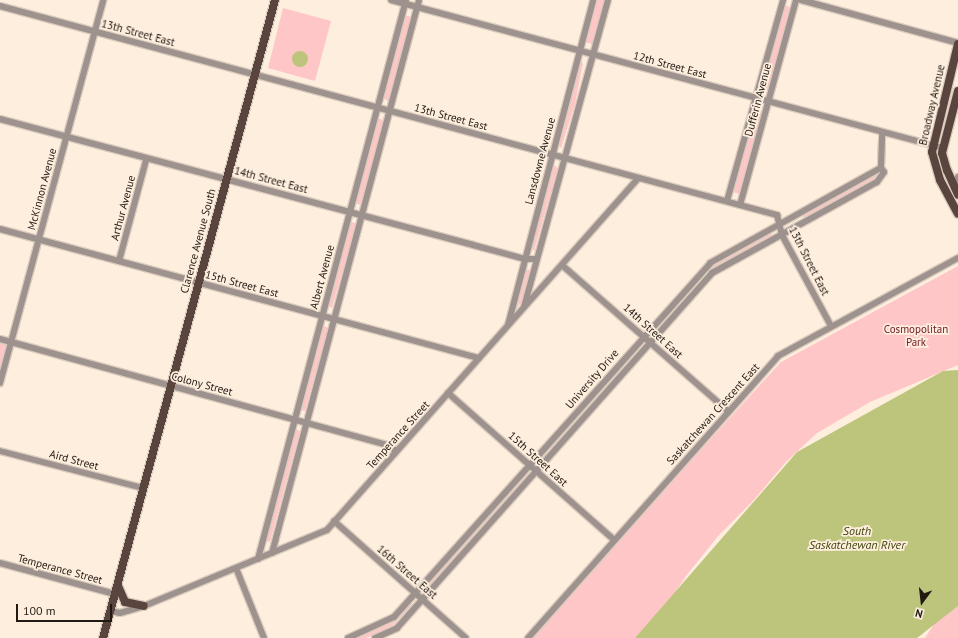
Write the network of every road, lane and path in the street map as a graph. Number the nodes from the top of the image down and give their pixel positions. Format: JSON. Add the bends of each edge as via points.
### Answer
{"nodes":[{"id":1,"x":103,"y":0,"type":"edge"},
{"id":2,"x":275,"y":0,"type":"edge"},
{"id":3,"x":391,"y":0,"type":"edge"},
{"id":4,"x":419,"y":0,"type":"edge"},
{"id":5,"x":593,"y":0,"type":"edge"},
{"id":6,"x":608,"y":0,"type":"edge"},
{"id":7,"x":782,"y":0,"type":"edge"},
{"id":8,"x":796,"y":0,"type":"edge"},
{"id":9,"x":801,"y":0,"type":"edge"},
{"id":10,"x":405,"y":2,"type":"edge"},
{"id":11,"x":0,"y":6,"type":"edge"},
{"id":12,"x":417,"y":7,"type":"junction"},
{"id":13,"x":94,"y":32,"type":"junction"},
{"id":14,"x":958,"y":44,"type":"edge"},
{"id":15,"x":579,"y":51,"type":"junction"},
{"id":16,"x":593,"y":54,"type":"junction"},
{"id":17,"x":255,"y":75,"type":"junction"},
{"id":18,"x":958,"y":90,"type":"edge"},
{"id":19,"x":756,"y":98,"type":"junction"},
{"id":20,"x":768,"y":102,"type":"junction"},
{"id":21,"x":378,"y":108,"type":"junction"},
{"id":22,"x":388,"y":111,"type":"junction"},
{"id":23,"x":0,"y":119,"type":"edge"},
{"id":24,"x":882,"y":133,"type":"junction"},
{"id":25,"x":67,"y":137,"type":"junction"},
{"id":26,"x":933,"y":146,"type":"junction"},
{"id":27,"x":943,"y":148,"type":"junction"},
{"id":28,"x":552,"y":154,"type":"junction"},
{"id":29,"x":564,"y":158,"type":"junction"},
{"id":30,"x":146,"y":160,"type":"junction"},
{"id":31,"x":881,"y":168,"type":"junction"},
{"id":32,"x":958,"y":177,"type":"edge"},
{"id":33,"x":638,"y":178,"type":"junction"},
{"id":34,"x":226,"y":179,"type":"junction"},
{"id":35,"x":956,"y":192,"type":"edge"},
{"id":36,"x":728,"y":202,"type":"junction"},
{"id":37,"x":740,"y":205,"type":"junction"},
{"id":38,"x":350,"y":212,"type":"junction"},
{"id":39,"x":361,"y":214,"type":"junction"},
{"id":40,"x":958,"y":214,"type":"edge"},
{"id":41,"x":780,"y":225,"type":"junction"},
{"id":42,"x":0,"y":229,"type":"edge"},
{"id":43,"x":782,"y":235,"type":"junction"},
{"id":44,"x":39,"y":239,"type":"junction"},
{"id":45,"x":525,"y":258,"type":"junction"},
{"id":46,"x":958,"y":258,"type":"edge"},
{"id":47,"x":537,"y":259,"type":"junction"},
{"id":48,"x":119,"y":261,"type":"junction"},
{"id":49,"x":563,"y":266,"type":"junction"},
{"id":50,"x":199,"y":282,"type":"junction"},
{"id":51,"x":524,"y":309,"type":"junction"},
{"id":52,"x":322,"y":316,"type":"junction"},
{"id":53,"x":333,"y":319,"type":"junction"},
{"id":54,"x":831,"y":326,"type":"junction"},
{"id":55,"x":507,"y":327,"type":"junction"},
{"id":56,"x":644,"y":336,"type":"junction"},
{"id":57,"x":0,"y":339,"type":"edge"},
{"id":58,"x":11,"y":343,"type":"junction"},
{"id":59,"x":651,"y":343,"type":"junction"},
{"id":60,"x":479,"y":358,"type":"junction"},
{"id":61,"x":0,"y":383,"type":"edge"},
{"id":62,"x":171,"y":386,"type":"junction"},
{"id":63,"x":448,"y":393,"type":"junction"},
{"id":64,"x":728,"y":411,"type":"junction"},
{"id":65,"x":294,"y":419,"type":"junction"},
{"id":66,"x":306,"y":422,"type":"junction"},
{"id":67,"x":0,"y":451,"type":"edge"},
{"id":68,"x":396,"y":451,"type":"junction"},
{"id":69,"x":530,"y":465,"type":"junction"},
{"id":70,"x":537,"y":471,"type":"junction"},
{"id":71,"x":143,"y":488,"type":"junction"},
{"id":72,"x":334,"y":521,"type":"junction"},
{"id":73,"x":614,"y":540,"type":"junction"},
{"id":74,"x":272,"y":553,"type":"junction"},
{"id":75,"x":258,"y":559,"type":"junction"},
{"id":76,"x":0,"y":563,"type":"edge"},
{"id":77,"x":236,"y":568,"type":"junction"},
{"id":78,"x":118,"y":584,"type":"junction"},
{"id":79,"x":416,"y":593,"type":"junction"},
{"id":80,"x":115,"y":594,"type":"junction"},
{"id":81,"x":422,"y":599,"type":"junction"},
{"id":82,"x":144,"y":606,"type":"junction"},
{"id":83,"x":110,"y":611,"type":"junction"},
{"id":84,"x":103,"y":638,"type":"edge"},
{"id":85,"x":264,"y":638,"type":"edge"},
{"id":86,"x":348,"y":638,"type":"edge"},
{"id":87,"x":375,"y":638,"type":"edge"},
{"id":88,"x":466,"y":638,"type":"edge"},
{"id":89,"x":528,"y":638,"type":"edge"}],
"edges":[{"from":1,"to":13,"type":"street","name":"McKinnon Avenue"},
{"from":2,"to":17,"type":"main road","name":"Clarence Avenue South"},
{"from":3,"to":10,"type":"street","name":"12th Street East"},
{"from":4,"to":12,"type":"street","name":"Albert Avenue"},
{"from":5,"to":15,"type":"street","name":"Lansdowne Avenue"},
{"from":6,"to":16,"type":"street","name":"Lansdowne Avenue"},
{"from":7,"to":19,"type":"street","name":"Dufferin Avenue"},
{"from":8,"to":20,"type":"street","name":"Dufferin Avenue"},
{"from":9,"to":14,"type":"street"},
{"from":10,"to":12,"type":"street","name":"12th Street East"},
{"from":10,"to":21,"type":"street","name":"Albert Avenue"},
{"from":11,"to":13,"type":"street","name":"13th Street East"},
{"from":12,"to":15,"type":"street","name":"12th Street East"},
{"from":12,"to":22,"type":"street","name":"Albert Avenue"},
{"from":13,"to":17,"type":"street","name":"13th Street East"},
{"from":13,"to":25,"type":"street","name":"McKinnon Avenue"},
{"from":14,"to":26,"type":"main road","name":"Broadway Avenue"},
{"from":15,"to":16,"type":"street","name":"12th Street East"},
{"from":15,"to":28,"type":"street","name":"Lansdowne Avenue"},
{"from":16,"to":19,"type":"street","name":"12th Street East"},
{"from":16,"to":29,"type":"street","name":"Lansdowne Avenue"},
{"from":17,"to":21,"type":"street","name":"13th Street East"},
{"from":17,"to":34,"type":"main road","name":"Clarence Avenue South"},
{"from":18,"to":27,"type":"main road","name":"Broadway Avenue"},
{"from":19,"to":20,"type":"street","name":"12th Street East"},
{"from":19,"to":36,"type":"street","name":"Dufferin Avenue"},
{"from":20,"to":24,"type":"street","name":"12th Street East"},
{"from":20,"to":37,"type":"street","name":"Dufferin Avenue"},
{"from":21,"to":22,"type":"street","name":"13th Street East"},
{"from":21,"to":38,"type":"street","name":"Albert Avenue"},
{"from":22,"to":28,"type":"street","name":"13th Street East"},
{"from":22,"to":39,"type":"street","name":"Albert Avenue"},
{"from":23,"to":25,"type":"street","name":"14th Street East"},
{"from":24,"to":26,"type":"street","name":"12th Street East"},
{"from":24,"to":31,"type":"street","name":"University Drive"},
{"from":25,"to":30,"type":"street","name":"14th Street East"},
{"from":25,"to":44,"type":"street","name":"McKinnon Avenue"},
{"from":26,"to":27,"type":"street","name":"12th Street East"},
{"from":26,"to":40,"type":"main road","name":"Broadway Avenue","via":[[936,169]]},
{"from":27,"to":35,"type":"main road","name":"Broadway Avenue","via":[[943,160]]},
{"from":28,"to":29,"type":"street","name":"13th Street East"},
{"from":28,"to":45,"type":"street","name":"Lansdowne Avenue"},
{"from":29,"to":33,"type":"street","name":"13th Street East"},
{"from":29,"to":47,"type":"street","name":"Lansdowne Avenue"},
{"from":30,"to":34,"type":"street","name":"14th Street East"},
{"from":30,"to":48,"type":"street","name":"Arthur Avenue"},
{"from":31,"to":41,"type":"street","name":"University Drive"},
{"from":31,"to":43,"type":"street","name":"University Drive","via":[[884,172],[877,182]]},
{"from":32,"to":35,"type":"street"},
{"from":33,"to":36,"type":"street","name":"13th Street East"},
{"from":33,"to":49,"type":"street","name":"Temperance Street"},
{"from":34,"to":38,"type":"street","name":"14th Street East"},
{"from":34,"to":50,"type":"main road","name":"Clarence Avenue South"},
{"from":36,"to":37,"type":"street","name":"13th Street East"},
{"from":37,"to":41,"type":"street","name":"13th Street East","via":[[776,214]]},
{"from":38,"to":39,"type":"street","name":"14th Street East"},
{"from":38,"to":52,"type":"street","name":"Albert Avenue"},
{"from":39,"to":45,"type":"street","name":"14th Street East"},
{"from":39,"to":53,"type":"street","name":"Albert Avenue"},
{"from":41,"to":43,"type":"street","name":"13th Street East"},
{"from":41,"to":56,"type":"street","name":"University Drive","via":[[710,263]]},
{"from":42,"to":44,"type":"street","name":"15th Street East"},
{"from":43,"to":54,"type":"street","name":"13th Street East"},
{"from":43,"to":59,"type":"street","name":"University Drive","via":[[712,273]]},
{"from":44,"to":48,"type":"street","name":"15th Street East"},
{"from":44,"to":58,"type":"street","name":"McKinnon Avenue"},
{"from":45,"to":47,"type":"street","name":"14th Street East"},
{"from":45,"to":55,"type":"street","name":"Lansdowne Avenue"},
{"from":46,"to":54,"type":"street","name":"Saskatchewan Crescent East"},
{"from":47,"to":51,"type":"street","name":"Lansdowne Avenue"},
{"from":48,"to":50,"type":"street","name":"15th Street East"},
{"from":49,"to":51,"type":"street","name":"Temperance Street"},
{"from":49,"to":56,"type":"street","name":"14th Street East"},
{"from":50,"to":52,"type":"street","name":"15th Street East"},
{"from":50,"to":62,"type":"main road","name":"Clarence Avenue South"},
{"from":51,"to":55,"type":"street","name":"Temperance Street"},
{"from":52,"to":53,"type":"street","name":"15th Street East"},
{"from":52,"to":65,"type":"street","name":"Albert Avenue"},
{"from":53,"to":60,"type":"street","name":"15th Street East"},
{"from":53,"to":66,"type":"street","name":"Albert Avenue"},
{"from":54,"to":64,"type":"street","name":"Saskatchewan Crescent East","via":[[778,356]]},
{"from":55,"to":60,"type":"street","name":"Temperance Street"},
{"from":56,"to":59,"type":"street","name":"14th Street East"},
{"from":56,"to":69,"type":"street","name":"University Drive"},
{"from":57,"to":58,"type":"street","name":"Colony Street"},
{"from":58,"to":61,"type":"street","name":"McKinnon Avenue"},
{"from":58,"to":62,"type":"street","name":"Colony Street"},
{"from":59,"to":64,"type":"street","name":"14th Street East"},
{"from":59,"to":70,"type":"street","name":"University Drive"},
{"from":60,"to":63,"type":"street","name":"Temperance Street"},
{"from":62,"to":65,"type":"street","name":"Colony Street"},
{"from":62,"to":71,"type":"main road","name":"Clarence Avenue South"},
{"from":63,"to":68,"type":"street","name":"Temperance Street"},
{"from":63,"to":69,"type":"street","name":"15th Street East"},
{"from":64,"to":73,"type":"street","name":"Saskatchewan Crescent East"},
{"from":65,"to":66,"type":"street","name":"Colony Street"},
{"from":65,"to":75,"type":"street","name":"Albert Avenue"},
{"from":66,"to":68,"type":"street","name":"Colony Street","via":[[388,445]]},
{"from":66,"to":74,"type":"street","name":"Albert Avenue"},
{"from":67,"to":71,"type":"street","name":"Aird Street"},
{"from":68,"to":72,"type":"street","name":"Temperance Street"},
{"from":69,"to":70,"type":"street","name":"15th Street East"},
{"from":69,"to":79,"type":"street","name":"University Drive"},
{"from":70,"to":73,"type":"street","name":"15th Street East"},
{"from":70,"to":81,"type":"street","name":"University Drive"},
{"from":71,"to":78,"type":"main road","name":"Clarence Avenue South"},
{"from":72,"to":74,"type":"street","name":"Temperance Street","via":[[319,535]]},
{"from":72,"to":79,"type":"street","name":"16th Street East"},
{"from":73,"to":89,"type":"street","name":"Saskatchewan Crescent East"},
{"from":74,"to":75,"type":"street","name":"Temperance Street"},
{"from":75,"to":77,"type":"street","name":"Temperance Street"},
{"from":76,"to":80,"type":"street","name":"Temperance Street"},
{"from":77,"to":82,"type":"street","name":"Temperance Street"},
{"from":77,"to":85,"type":"street"},
{"from":78,"to":80,"type":"main road","name":"Clarence Avenue South"},
{"from":78,"to":82,"type":"main road","via":[[125,602]]},
{"from":79,"to":81,"type":"street","name":"16th Street East"},
{"from":79,"to":86,"type":"street","name":"University Drive","via":[[394,617]]},
{"from":80,"to":83,"type":"main road","name":"Clarence Avenue South"},
{"from":81,"to":87,"type":"street","name":"University Drive","via":[[397,628]]},
{"from":81,"to":88,"type":"street","name":"16th Street East"},
{"from":82,"to":83,"type":"street","name":"Temperance Street","via":[[120,613]]},
{"from":83,"to":84,"type":"main road","name":"Clarence Avenue South"}]}
